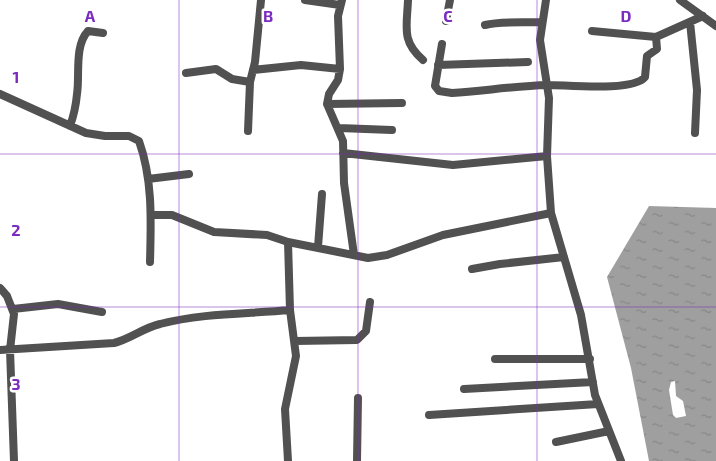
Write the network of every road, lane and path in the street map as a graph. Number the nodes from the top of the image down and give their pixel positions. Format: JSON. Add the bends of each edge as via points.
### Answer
{"nodes":[{"id":1,"x":261,"y":0,"type":"edge"},
{"id":2,"x":305,"y":0,"type":"edge"},
{"id":3,"x":408,"y":0,"type":"edge"},
{"id":4,"x":450,"y":0,"type":"edge"},
{"id":5,"x":545,"y":0,"type":"edge"},
{"id":6,"x":680,"y":0,"type":"edge"},
{"id":7,"x":341,"y":3,"type":"edge"},
{"id":8,"x":703,"y":16,"type":"junction"},
{"id":9,"x":446,"y":21,"type":"dead end"},
{"id":10,"x":542,"y":22,"type":"junction"},
{"id":11,"x":690,"y":22,"type":"junction"},
{"id":12,"x":485,"y":25,"type":"dead end"},
{"id":13,"x":716,"y":26,"type":"edge"},
{"id":14,"x":592,"y":31,"type":"dead end"},
{"id":15,"x":102,"y":34,"type":"dead end"},
{"id":16,"x":656,"y":37,"type":"junction"},
{"id":17,"x":442,"y":44,"type":"dead end"},
{"id":18,"x":424,"y":60,"type":"dead end"},
{"id":19,"x":528,"y":62,"type":"dead end"},
{"id":20,"x":438,"y":65,"type":"junction"},
{"id":21,"x":340,"y":69,"type":"junction"},
{"id":22,"x":253,"y":70,"type":"junction"},
{"id":23,"x":186,"y":72,"type":"dead end"},
{"id":24,"x":250,"y":82,"type":"junction"},
{"id":25,"x":547,"y":86,"type":"junction"},
{"id":26,"x":0,"y":94,"type":"edge"},
{"id":27,"x":402,"y":103,"type":"dead end"},
{"id":28,"x":327,"y":104,"type":"junction"},
{"id":29,"x":70,"y":126,"type":"junction"},
{"id":30,"x":339,"y":128,"type":"junction"},
{"id":31,"x":392,"y":130,"type":"dead end"},
{"id":32,"x":248,"y":132,"type":"dead end"},
{"id":33,"x":695,"y":133,"type":"dead end"},
{"id":34,"x":343,"y":153,"type":"junction"},
{"id":35,"x":547,"y":156,"type":"junction"},
{"id":36,"x":189,"y":174,"type":"dead end"},
{"id":37,"x":148,"y":180,"type":"junction"},
{"id":38,"x":322,"y":194,"type":"dead end"},
{"id":39,"x":551,"y":213,"type":"junction"},
{"id":40,"x":152,"y":215,"type":"junction"},
{"id":41,"x":288,"y":242,"type":"junction"},
{"id":42,"x":318,"y":248,"type":"junction"},
{"id":43,"x":354,"y":254,"type":"junction"},
{"id":44,"x":564,"y":257,"type":"junction"},
{"id":45,"x":150,"y":262,"type":"dead end"},
{"id":46,"x":472,"y":270,"type":"dead end"},
{"id":47,"x":0,"y":288,"type":"edge"},
{"id":48,"x":370,"y":302,"type":"dead end"},
{"id":49,"x":13,"y":309,"type":"junction"},
{"id":50,"x":290,"y":310,"type":"junction"},
{"id":51,"x":102,"y":312,"type":"dead end"},
{"id":52,"x":294,"y":341,"type":"junction"},
{"id":53,"x":0,"y":350,"type":"edge"},
{"id":54,"x":10,"y":350,"type":"junction"},
{"id":55,"x":495,"y":359,"type":"dead end"},
{"id":56,"x":590,"y":359,"type":"junction"},
{"id":57,"x":593,"y":382,"type":"junction"},
{"id":58,"x":464,"y":389,"type":"dead end"},
{"id":59,"x":358,"y":398,"type":"dead end"},
{"id":60,"x":598,"y":404,"type":"junction"},
{"id":61,"x":429,"y":415,"type":"dead end"},
{"id":62,"x":609,"y":431,"type":"junction"},
{"id":63,"x":556,"y":442,"type":"dead end"},
{"id":64,"x":14,"y":461,"type":"edge"},
{"id":65,"x":288,"y":461,"type":"edge"},
{"id":66,"x":357,"y":461,"type":"edge"},
{"id":67,"x":621,"y":461,"type":"edge"}],
"edges":[{"from":1,"to":22,"type":"street"},
{"from":2,"to":7,"type":"street"},
{"from":3,"to":18,"type":"street","via":[[407,41]]},
{"from":4,"to":9,"type":"street"},
{"from":5,"to":10,"type":"street"},
{"from":6,"to":8,"type":"street"},
{"from":7,"to":21,"type":"street","via":[[337,25]]},
{"from":8,"to":11,"type":"street"},
{"from":8,"to":13,"type":"street"},
{"from":10,"to":12,"type":"street"},
{"from":10,"to":25,"type":"street","via":[[540,47]]},
{"from":11,"to":16,"type":"street"},
{"from":11,"to":33,"type":"street","via":[[697,90]]},
{"from":14,"to":16,"type":"street"},
{"from":15,"to":29,"type":"street","via":[[88,31],[84,37],[76,104]]},
{"from":16,"to":25,"type":"street","via":[[657,49],[647,56],[645,77],[640,82],[607,87]]},
{"from":17,"to":20,"type":"street"},
{"from":19,"to":20,"type":"street"},
{"from":20,"to":25,"type":"street","via":[[435,86],[445,92]]},
{"from":21,"to":22,"type":"street","via":[[301,65]]},
{"from":21,"to":28,"type":"street"},
{"from":22,"to":24,"type":"street"},
{"from":23,"to":24,"type":"street","via":[[216,69],[232,79]]},
{"from":24,"to":32,"type":"street"},
{"from":25,"to":35,"type":"street"},
{"from":26,"to":29,"type":"street"},
{"from":27,"to":28,"type":"street"},
{"from":28,"to":30,"type":"street"},
{"from":29,"to":37,"type":"street","via":[[86,133],[135,138],[141,147]]},
{"from":30,"to":31,"type":"street"},
{"from":30,"to":34,"type":"street"},
{"from":34,"to":35,"type":"street","via":[[453,165]]},
{"from":34,"to":43,"type":"street"},
{"from":35,"to":39,"type":"street"},
{"from":36,"to":37,"type":"street"},
{"from":37,"to":40,"type":"street"},
{"from":38,"to":42,"type":"street"},
{"from":39,"to":43,"type":"street","via":[[443,235],[376,257]]},
{"from":39,"to":44,"type":"street"},
{"from":40,"to":41,"type":"street","via":[[172,215],[214,232],[267,235]]},
{"from":40,"to":45,"type":"street"},
{"from":41,"to":42,"type":"street"},
{"from":41,"to":50,"type":"street"},
{"from":42,"to":43,"type":"street"},
{"from":44,"to":46,"type":"street"},
{"from":44,"to":56,"type":"street"},
{"from":47,"to":49,"type":"street"},
{"from":48,"to":52,"type":"street","via":[[366,331],[357,340]]},
{"from":49,"to":51,"type":"street","via":[[58,304]]},
{"from":49,"to":54,"type":"street"},
{"from":50,"to":52,"type":"street"},
{"from":50,"to":54,"type":"street","via":[[211,316],[162,324],[145,328],[124,341],[114,343]]},
{"from":52,"to":65,"type":"street","via":[[296,356],[286,409]]},
{"from":53,"to":54,"type":"street"},
{"from":54,"to":64,"type":"street"},
{"from":55,"to":56,"type":"street"},
{"from":56,"to":57,"type":"street"},
{"from":57,"to":58,"type":"street"},
{"from":57,"to":60,"type":"street"},
{"from":59,"to":66,"type":"street"},
{"from":60,"to":61,"type":"street"},
{"from":60,"to":62,"type":"street"},
{"from":62,"to":63,"type":"street"},
{"from":62,"to":67,"type":"street"}]}
